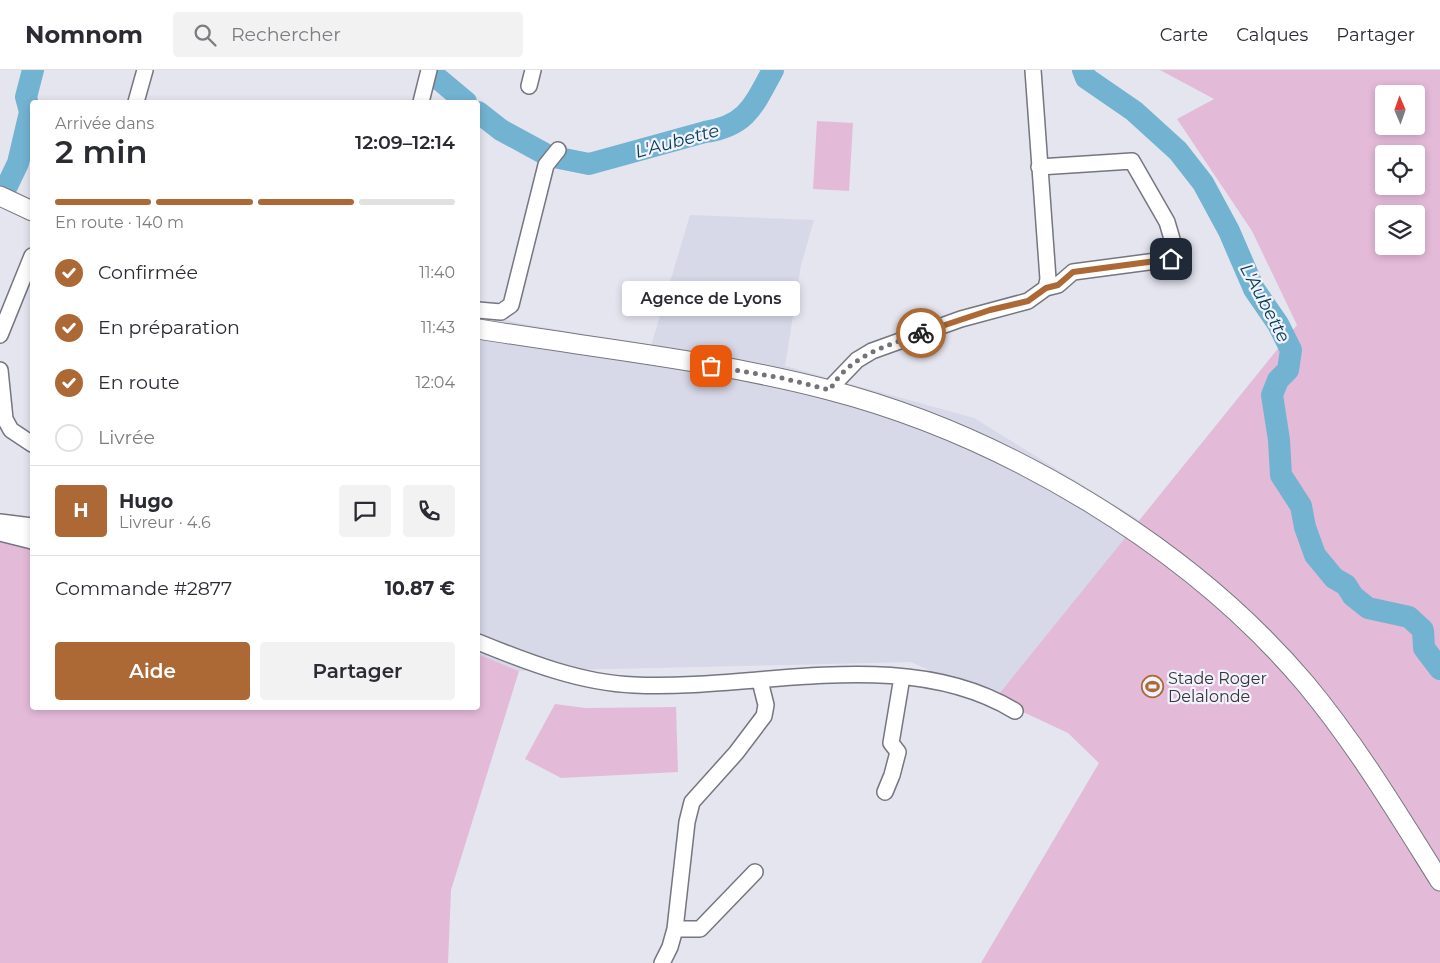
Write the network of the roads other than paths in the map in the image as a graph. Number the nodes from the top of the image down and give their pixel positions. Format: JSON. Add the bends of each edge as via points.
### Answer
{"nodes":[{"id":1,"x":145,"y":70,"type":"edge"},
{"id":2,"x":429,"y":70,"type":"edge"},
{"id":3,"x":533,"y":70,"type":"edge"},
{"id":4,"x":1033,"y":70,"type":"edge"},
{"id":5,"x":529,"y":86,"type":"dead end"},
{"id":6,"x":137,"y":100,"type":"edge"},
{"id":7,"x":422,"y":100,"type":"edge"},
{"id":8,"x":558,"y":150,"type":"dead end"},
{"id":9,"x":1039,"y":167,"type":"junction"},
{"id":10,"x":0,"y":196,"type":"edge"},
{"id":11,"x":30,"y":210,"type":"edge"},
{"id":12,"x":30,"y":261,"type":"edge"},
{"id":13,"x":1046,"y":288,"type":"junction"},
{"id":14,"x":480,"y":310,"type":"edge"},
{"id":15,"x":480,"y":329,"type":"edge"},
{"id":16,"x":0,"y":335,"type":"edge"},
{"id":17,"x":0,"y":370,"type":"edge"},
{"id":18,"x":830,"y":390,"type":"junction"},
{"id":19,"x":30,"y":443,"type":"edge"},
{"id":20,"x":0,"y":522,"type":"edge"},
{"id":21,"x":30,"y":526,"type":"edge"},
{"id":22,"x":0,"y":533,"type":"edge"},
{"id":23,"x":30,"y":540,"type":"edge"},
{"id":24,"x":480,"y":643,"type":"edge"},
{"id":25,"x":902,"y":678,"type":"junction"},
{"id":26,"x":760,"y":681,"type":"junction"},
{"id":27,"x":1015,"y":711,"type":"dead end"},
{"id":28,"x":885,"y":792,"type":"dead end"},
{"id":29,"x":755,"y":872,"type":"dead end"},
{"id":30,"x":1440,"y":881,"type":"edge"},
{"id":31,"x":675,"y":929,"type":"junction"},
{"id":32,"x":662,"y":963,"type":"edge"}],
"edges":[{"from":1,"to":6,"type":"street"},
{"from":2,"to":7,"type":"street"},
{"from":3,"to":5,"type":"street"},
{"from":4,"to":9,"type":"street"},
{"from":8,"to":14,"type":"street","via":[[546,165],[511,305],[501,312]]},
{"from":9,"to":13,"type":"street","via":[[1048,279]]},
{"from":9,"to":13,"type":"street","via":[[1132,160],[1167,222],[1172,239],[1171,259],[1073,272],[1058,285]]},
{"from":10,"to":11,"type":"main road"},
{"from":12,"to":16,"type":"street"},
{"from":13,"to":18,"type":"street","via":[[1028,301],[962,319],[872,351],[857,360]]},
{"from":15,"to":18,"type":"main road","via":[[730,369]]},
{"from":17,"to":19,"type":"street","via":[[5,419],[10,430]]},
{"from":18,"to":30,"type":"main road","via":[[917,418],[1003,454],[1123,524],[1207,586],[1303,681],[1335,721]]},
{"from":20,"to":21,"type":"street"},
{"from":22,"to":23,"type":"street"},
{"from":24,"to":26,"type":"street","via":[[550,668],[613,683]]},
{"from":25,"to":26,"type":"street","via":[[850,674]]},
{"from":25,"to":27,"type":"street","via":[[922,679],[976,692]]},
{"from":25,"to":28,"type":"street","via":[[891,743],[898,752]]},
{"from":26,"to":31,"type":"street","via":[[766,704],[764,716],[692,802]]},
{"from":29,"to":31,"type":"street","via":[[700,929]]},
{"from":31,"to":32,"type":"street"}]}
